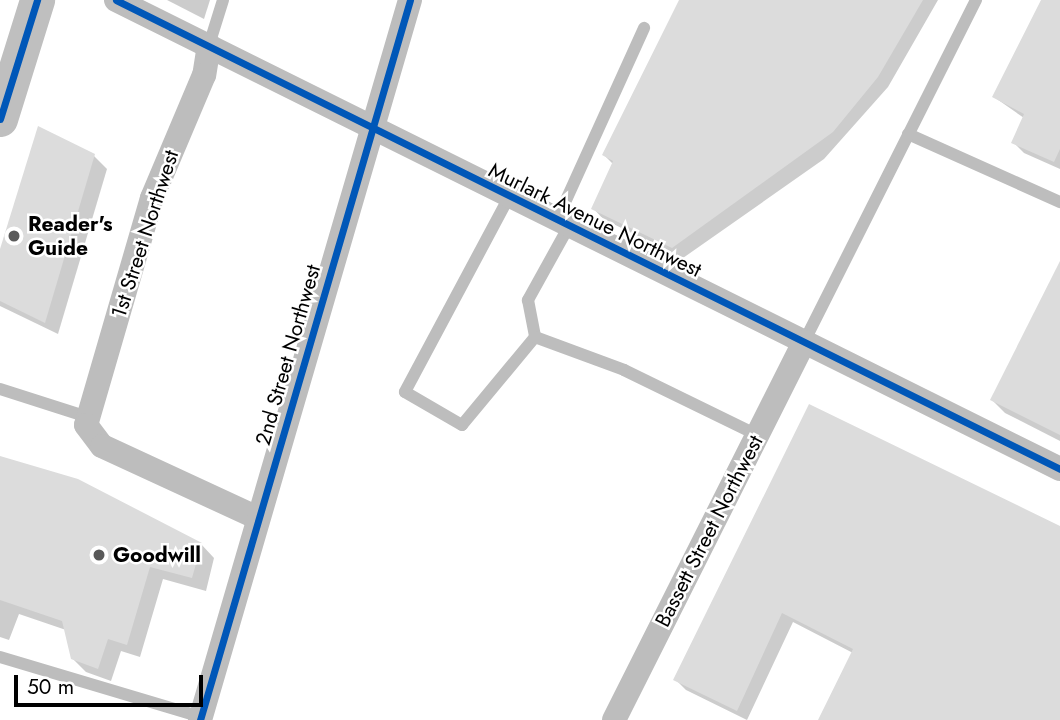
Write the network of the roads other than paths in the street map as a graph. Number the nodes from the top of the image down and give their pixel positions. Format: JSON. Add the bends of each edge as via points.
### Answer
{"nodes":[{"id":1,"x":37,"y":0,"type":"edge"},
{"id":2,"x":116,"y":0,"type":"edge"},
{"id":3,"x":223,"y":0,"type":"edge"},
{"id":4,"x":410,"y":0,"type":"edge"},
{"id":5,"x":976,"y":0,"type":"edge"},
{"id":6,"x":644,"y":28,"type":"dead end"},
{"id":7,"x":209,"y":46,"type":"junction"},
{"id":8,"x":0,"y":119,"type":"edge"},
{"id":9,"x":371,"y":128,"type":"junction"},
{"id":10,"x":908,"y":134,"type":"junction"},
{"id":11,"x":509,"y":197,"type":"junction"},
{"id":12,"x":1060,"y":202,"type":"edge"},
{"id":13,"x":563,"y":223,"type":"junction"},
{"id":14,"x":536,"y":337,"type":"junction"},
{"id":15,"x":804,"y":342,"type":"junction"},
{"id":16,"x":0,"y":389,"type":"edge"},
{"id":17,"x":87,"y":421,"type":"junction"},
{"id":18,"x":757,"y":435,"type":"junction"},
{"id":19,"x":1060,"y":469,"type":"edge"},
{"id":20,"x":258,"y":518,"type":"junction"},
{"id":21,"x":0,"y":657,"type":"edge"},
{"id":22,"x":201,"y":719,"type":"edge"},
{"id":23,"x":614,"y":720,"type":"edge"}],
"edges":[{"from":1,"to":8,"type":"main road"},
{"from":2,"to":7,"type":"street","name":"Murlark Avenue Northwest"},
{"from":3,"to":7,"type":"lane"},
{"from":4,"to":9,"type":"street","name":"2nd Street Northwest"},
{"from":5,"to":10,"type":"lane"},
{"from":6,"to":13,"type":"lane"},
{"from":7,"to":9,"type":"street","name":"Murlark Avenue Northwest"},
{"from":7,"to":17,"type":"street","name":"1st Street Northwest","via":[[204,75],[152,198]]},
{"from":9,"to":11,"type":"street","name":"Murlark Avenue Northwest"},
{"from":9,"to":20,"type":"street","name":"2nd Street Northwest"},
{"from":10,"to":12,"type":"lane"},
{"from":10,"to":15,"type":"lane"},
{"from":11,"to":13,"type":"street","name":"Murlark Avenue Northwest"},
{"from":11,"to":14,"type":"lane","via":[[405,393],[462,425]]},
{"from":13,"to":14,"type":"lane","via":[[528,300]]},
{"from":13,"to":15,"type":"street","name":"Murlark Avenue Northwest"},
{"from":14,"to":18,"type":"lane","via":[[624,370]]},
{"from":15,"to":18,"type":"street","name":"Bassett Street Northwest"},
{"from":15,"to":19,"type":"street","name":"Murlark Avenue Northwest"},
{"from":16,"to":17,"type":"lane"},
{"from":17,"to":20,"type":"street","via":[[102,446]]},
{"from":18,"to":23,"type":"street","name":"Bassett Street Northwest"},
{"from":20,"to":22,"type":"street","name":"2nd Street Northwest"},
{"from":21,"to":22,"type":"lane"}]}
